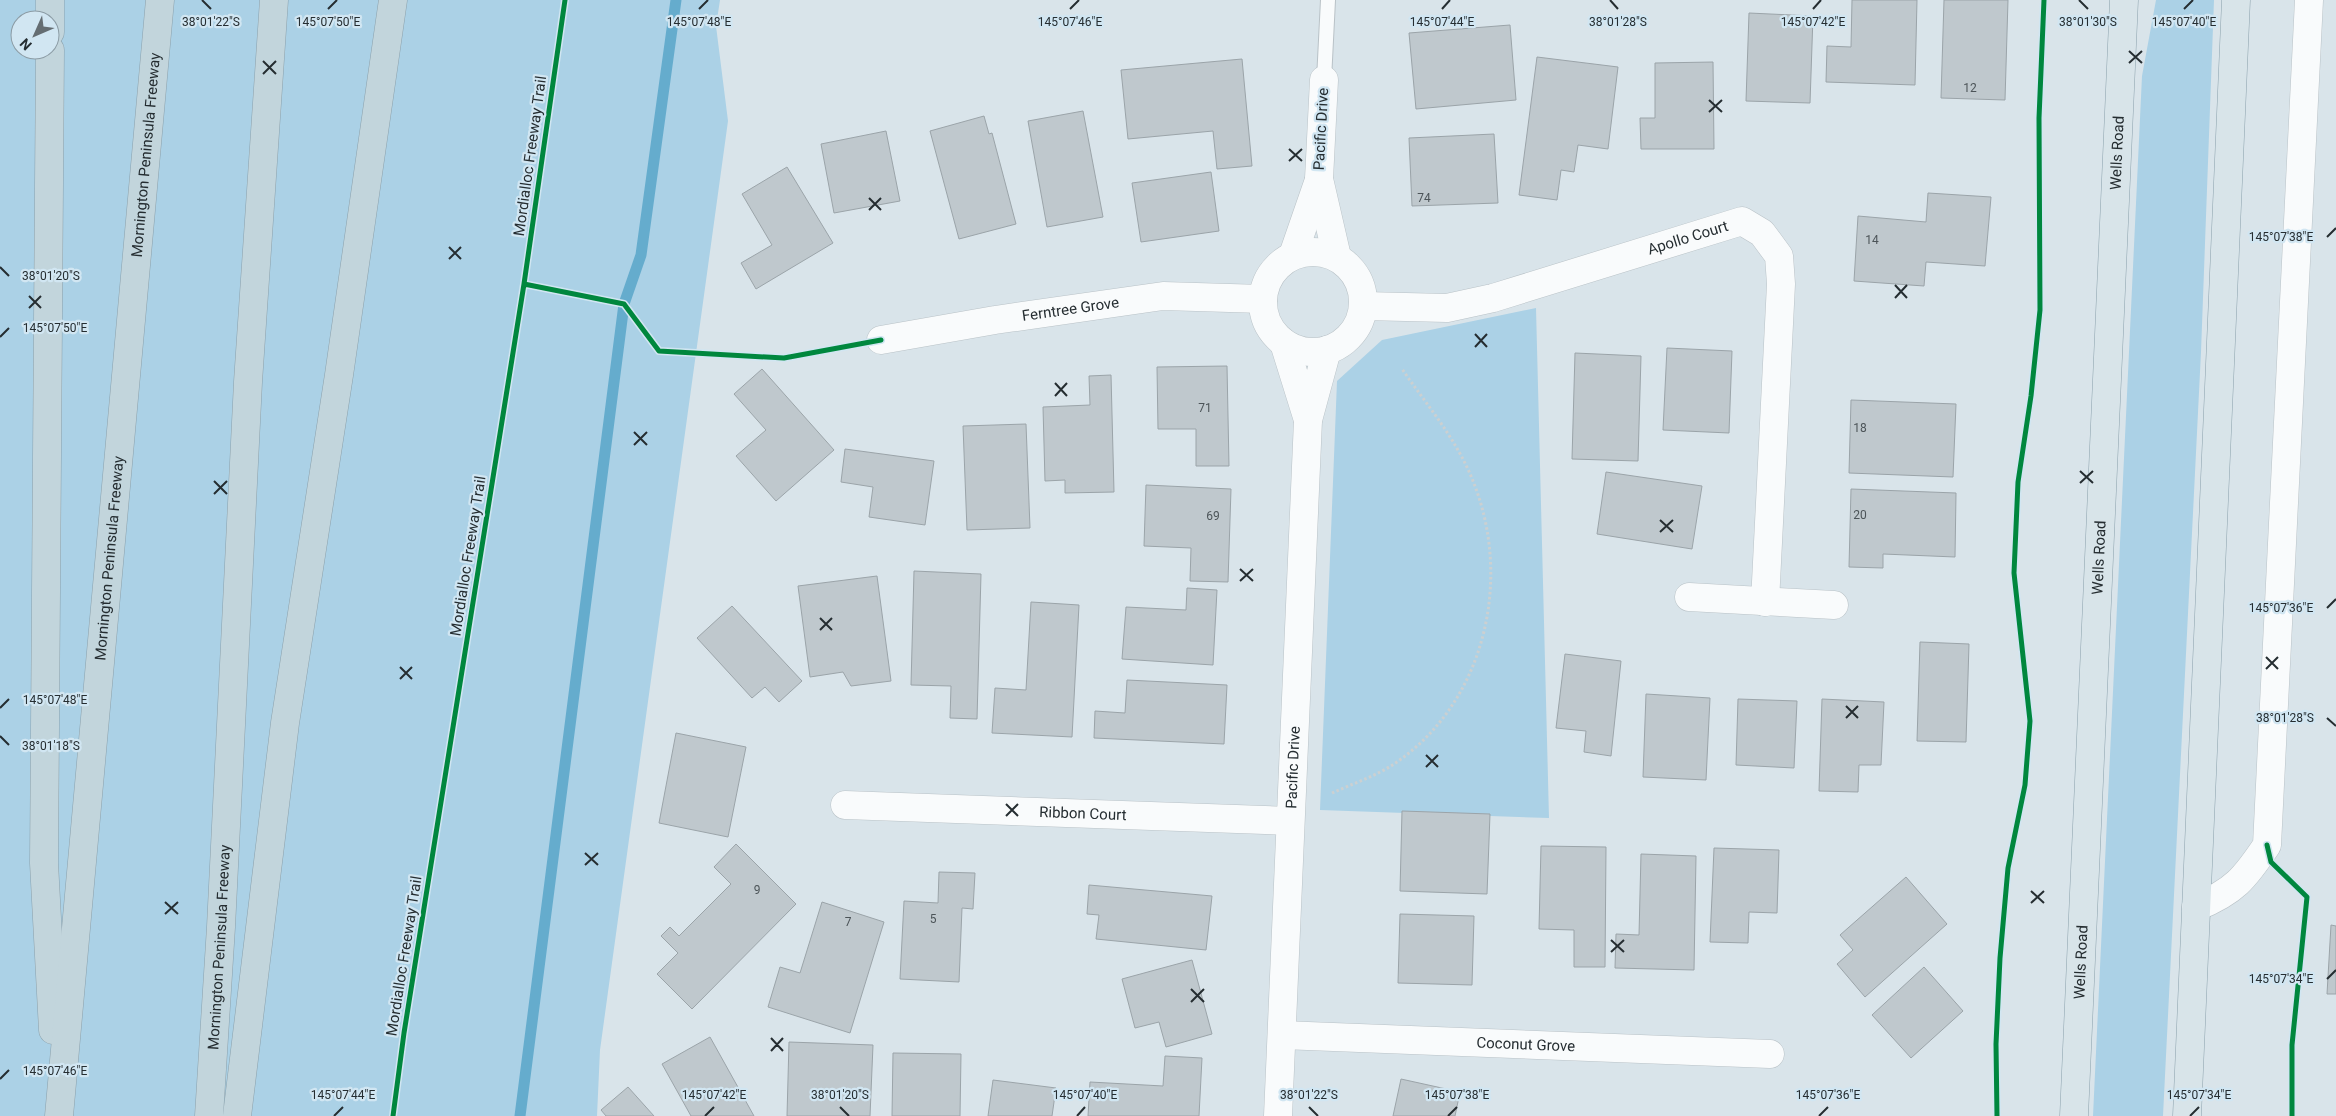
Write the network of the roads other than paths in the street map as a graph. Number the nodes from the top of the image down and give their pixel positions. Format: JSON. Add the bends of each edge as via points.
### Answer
{"nodes":[{"id":1,"x":160,"y":0,"type":"edge"},
{"id":2,"x":274,"y":0,"type":"edge"},
{"id":3,"x":393,"y":0,"type":"edge"},
{"id":4,"x":1328,"y":0,"type":"edge"},
{"id":5,"x":2124,"y":0,"type":"edge"},
{"id":6,"x":2236,"y":0,"type":"edge"},
{"id":7,"x":2309,"y":0,"type":"edge"},
{"id":8,"x":50,"y":60,"type":"edge"},
{"id":9,"x":1324,"y":80,"type":"joint"},
{"id":10,"x":1319,"y":179,"type":"junction"},
{"id":11,"x":1293,"y":255,"type":"junction"},
{"id":12,"x":1337,"y":257,"type":"junction"},
{"id":13,"x":1263,"y":299,"type":"junction"},
{"id":14,"x":1364,"y":306,"type":"junction"},
{"id":15,"x":881,"y":340,"type":"dead end"},
{"id":16,"x":1284,"y":343,"type":"junction"},
{"id":17,"x":1327,"y":350,"type":"junction"},
{"id":18,"x":1308,"y":420,"type":"junction"},
{"id":19,"x":1689,"y":597,"type":"dead end"},
{"id":20,"x":1765,"y":602,"type":"junction"},
{"id":21,"x":1834,"y":605,"type":"dead end"},
{"id":22,"x":845,"y":805,"type":"dead end"},
{"id":23,"x":1290,"y":821,"type":"junction"},
{"id":24,"x":2196,"y":907,"type":"junction"},
{"id":25,"x":1282,"y":1035,"type":"junction"},
{"id":26,"x":1770,"y":1054,"type":"dead end"},
{"id":27,"x":58,"y":1116,"type":"edge"},
{"id":28,"x":209,"y":1116,"type":"edge"},
{"id":29,"x":237,"y":1116,"type":"edge"},
{"id":30,"x":1278,"y":1116,"type":"edge"},
{"id":31,"x":2074,"y":1116,"type":"edge"},
{"id":32,"x":2187,"y":1116,"type":"edge"}],
"edges":[{"from":1,"to":27,"type":"highway","name":"Mornington Peninsula Freeway"},
{"from":2,"to":28,"type":"highway","name":"Mornington Peninsula Freeway","via":[[248,382]]},
{"from":3,"to":29,"type":"highway","via":[[285,723]]},
{"from":4,"to":9,"type":"lane"},
{"from":5,"to":31,"type":"main road","name":"Wells Road"},
{"from":6,"to":24,"type":"main road"},
{"from":7,"to":24,"type":"street","via":[[2267,845],[2246,876],[2219,898]]},
{"from":8,"to":27,"type":"highway","via":[[44,863]]},
{"from":9,"to":10,"type":"street","name":"Pacific Drive"},
{"from":10,"to":11,"type":"street","name":"Pacific Drive"},
{"from":10,"to":12,"type":"street","name":"Pacific Drive"},
{"from":11,"to":12,"type":"street","via":[[1323,252]]},
{"from":11,"to":13,"type":"street","via":[[1272,272]]},
{"from":12,"to":14,"type":"street","via":[[1358,278]]},
{"from":13,"to":15,"type":"street","name":"Ferntree Grove","via":[[1162,296]]},
{"from":13,"to":16,"type":"street","via":[[1268,323]]},
{"from":14,"to":17,"type":"street","via":[[1352,334]]},
{"from":14,"to":20,"type":"street","name":"Apollo Court","via":[[1447,308],[1493,298],[1742,221],[1762,233],[1779,256],[1781,284]]},
{"from":16,"to":17,"type":"street","via":[[1298,350]]},
{"from":16,"to":18,"type":"street","name":"Pacific Drive"},
{"from":17,"to":18,"type":"street","name":"Pacific Drive"},
{"from":18,"to":23,"type":"street","name":"Pacific Drive"},
{"from":19,"to":20,"type":"street"},
{"from":20,"to":21,"type":"street"},
{"from":22,"to":23,"type":"street","name":"Ribbon Court"},
{"from":23,"to":25,"type":"street","name":"Pacific Drive"},
{"from":24,"to":32,"type":"main road"},
{"from":25,"to":26,"type":"street","name":"Coconut Grove"},
{"from":25,"to":30,"type":"street","name":"Pacific Drive"}]}
